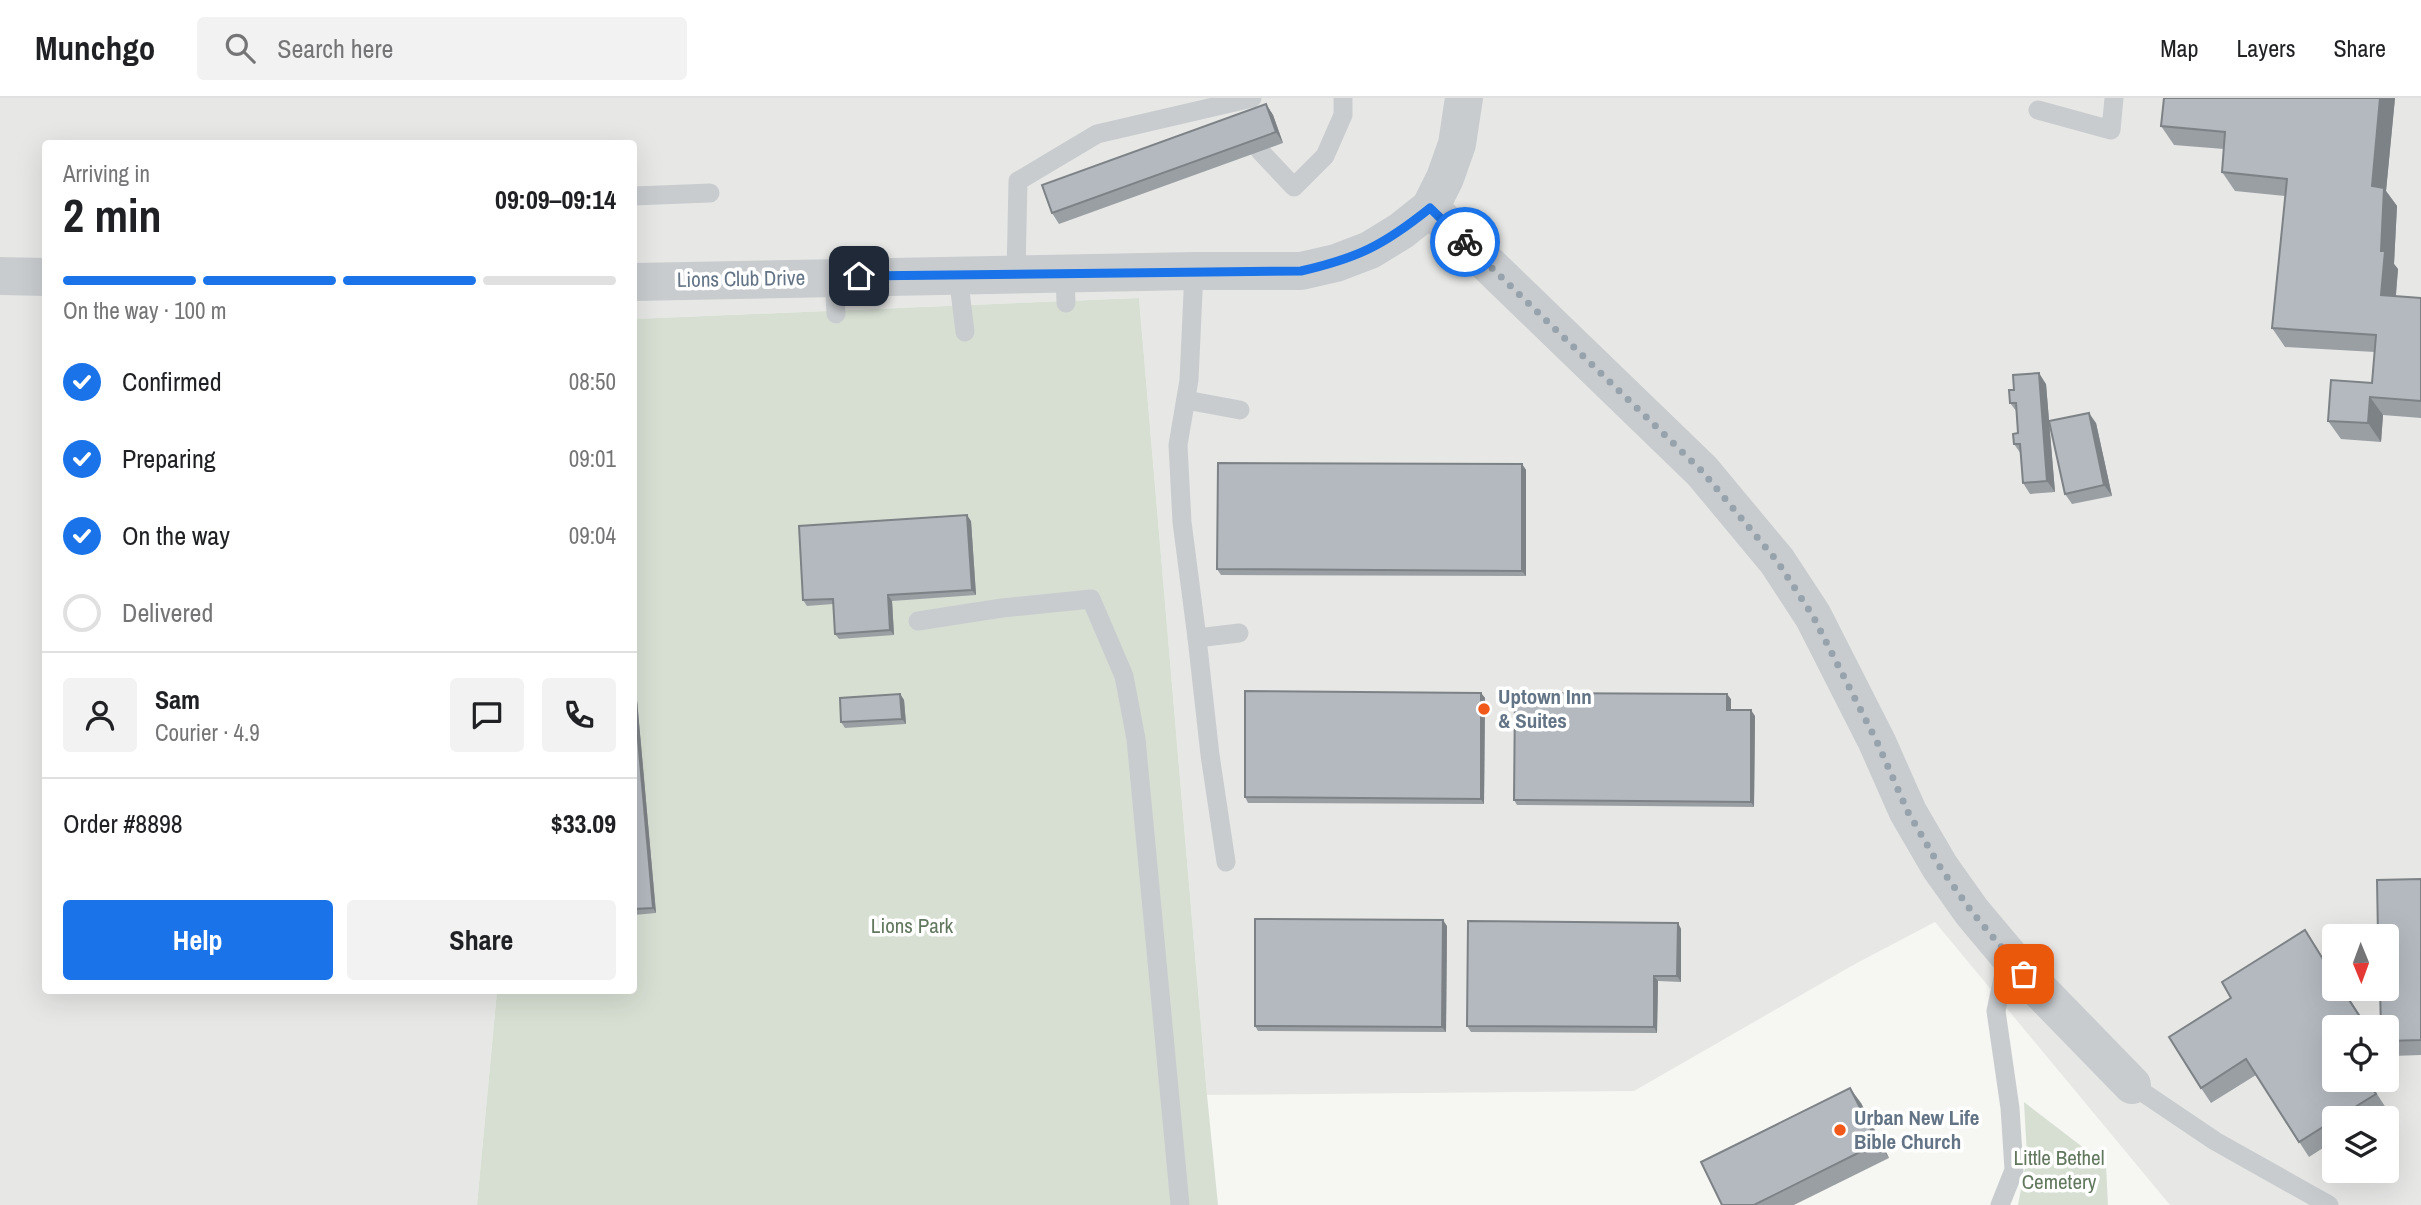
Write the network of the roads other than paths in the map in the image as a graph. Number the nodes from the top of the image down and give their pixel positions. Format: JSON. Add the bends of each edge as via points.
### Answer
{"nodes":[{"id":1,"x":1250,"y":98,"type":"edge"},
{"id":2,"x":1343,"y":98,"type":"edge"},
{"id":3,"x":1464,"y":98,"type":"edge"},
{"id":4,"x":2114,"y":98,"type":"edge"},
{"id":5,"x":2038,"y":110,"type":"dead end"},
{"id":6,"x":710,"y":193,"type":"dead end"},
{"id":7,"x":637,"y":196,"type":"edge"},
{"id":8,"x":1430,"y":208,"type":"junction"},
{"id":9,"x":1194,"y":271,"type":"junction"},
{"id":10,"x":1016,"y":274,"type":"junction"},
{"id":11,"x":958,"y":275,"type":"junction"},
{"id":12,"x":0,"y":276,"type":"edge"},
{"id":13,"x":42,"y":277,"type":"edge"},
{"id":14,"x":834,"y":277,"type":"junction"},
{"id":15,"x":637,"y":282,"type":"edge"},
{"id":16,"x":836,"y":314,"type":"dead end"},
{"id":17,"x":965,"y":332,"type":"dead end"},
{"id":18,"x":1186,"y":400,"type":"junction"},
{"id":19,"x":1240,"y":410,"type":"dead end"},
{"id":20,"x":918,"y":621,"type":"dead end"},
{"id":21,"x":1239,"y":634,"type":"dead end"},
{"id":22,"x":1197,"y":638,"type":"junction"},
{"id":23,"x":1226,"y":862,"type":"dead end"},
{"id":24,"x":2008,"y":956,"type":"junction"},
{"id":25,"x":2132,"y":1085,"type":"joint"},
{"id":26,"x":1180,"y":1205,"type":"edge"},
{"id":27,"x":2000,"y":1205,"type":"edge"},
{"id":28,"x":2329,"y":1205,"type":"edge"}],
"edges":[{"from":1,"to":2,"type":"lane","via":[[1260,151],[1293,187],[1325,156],[1343,115]]},
{"from":1,"to":10,"type":"lane","via":[[1097,134],[1018,181]]},
{"from":3,"to":8,"type":"street","name":"Lions Club Drive","via":[[1457,144]]},
{"from":4,"to":5,"type":"lane","via":[[2111,130]]},
{"from":6,"to":7,"type":"lane"},
{"from":8,"to":9,"type":"street","name":"Lions Club Drive","via":[[1370,250],[1336,263],[1301,271]]},
{"from":8,"to":24,"type":"street","via":[[1702,471],[1777,561],[1813,616],[1914,823],[1940,867]]},
{"from":9,"to":10,"type":"street","name":"Lions Club Drive","via":[[1065,288]]},
{"from":9,"to":18,"type":"lane"},
{"from":10,"to":11,"type":"street","name":"Lions Club Drive"},
{"from":11,"to":14,"type":"street","name":"Lions Club Drive"},
{"from":11,"to":17,"type":"lane"},
{"from":12,"to":13,"type":"street"},
{"from":14,"to":15,"type":"street","name":"Lions Club Drive"},
{"from":14,"to":16,"type":"lane"},
{"from":18,"to":19,"type":"lane"},
{"from":18,"to":22,"type":"lane","via":[[1178,467]]},
{"from":20,"to":26,"type":"lane","via":[[1091,600],[1124,676],[1136,739]]},
{"from":21,"to":22,"type":"lane"},
{"from":22,"to":23,"type":"lane"},
{"from":24,"to":25,"type":"street"},
{"from":24,"to":27,"type":"lane","via":[[1996,1010],[2014,1170]]},
{"from":25,"to":28,"type":"lane","via":[[2215,1141]]}]}
